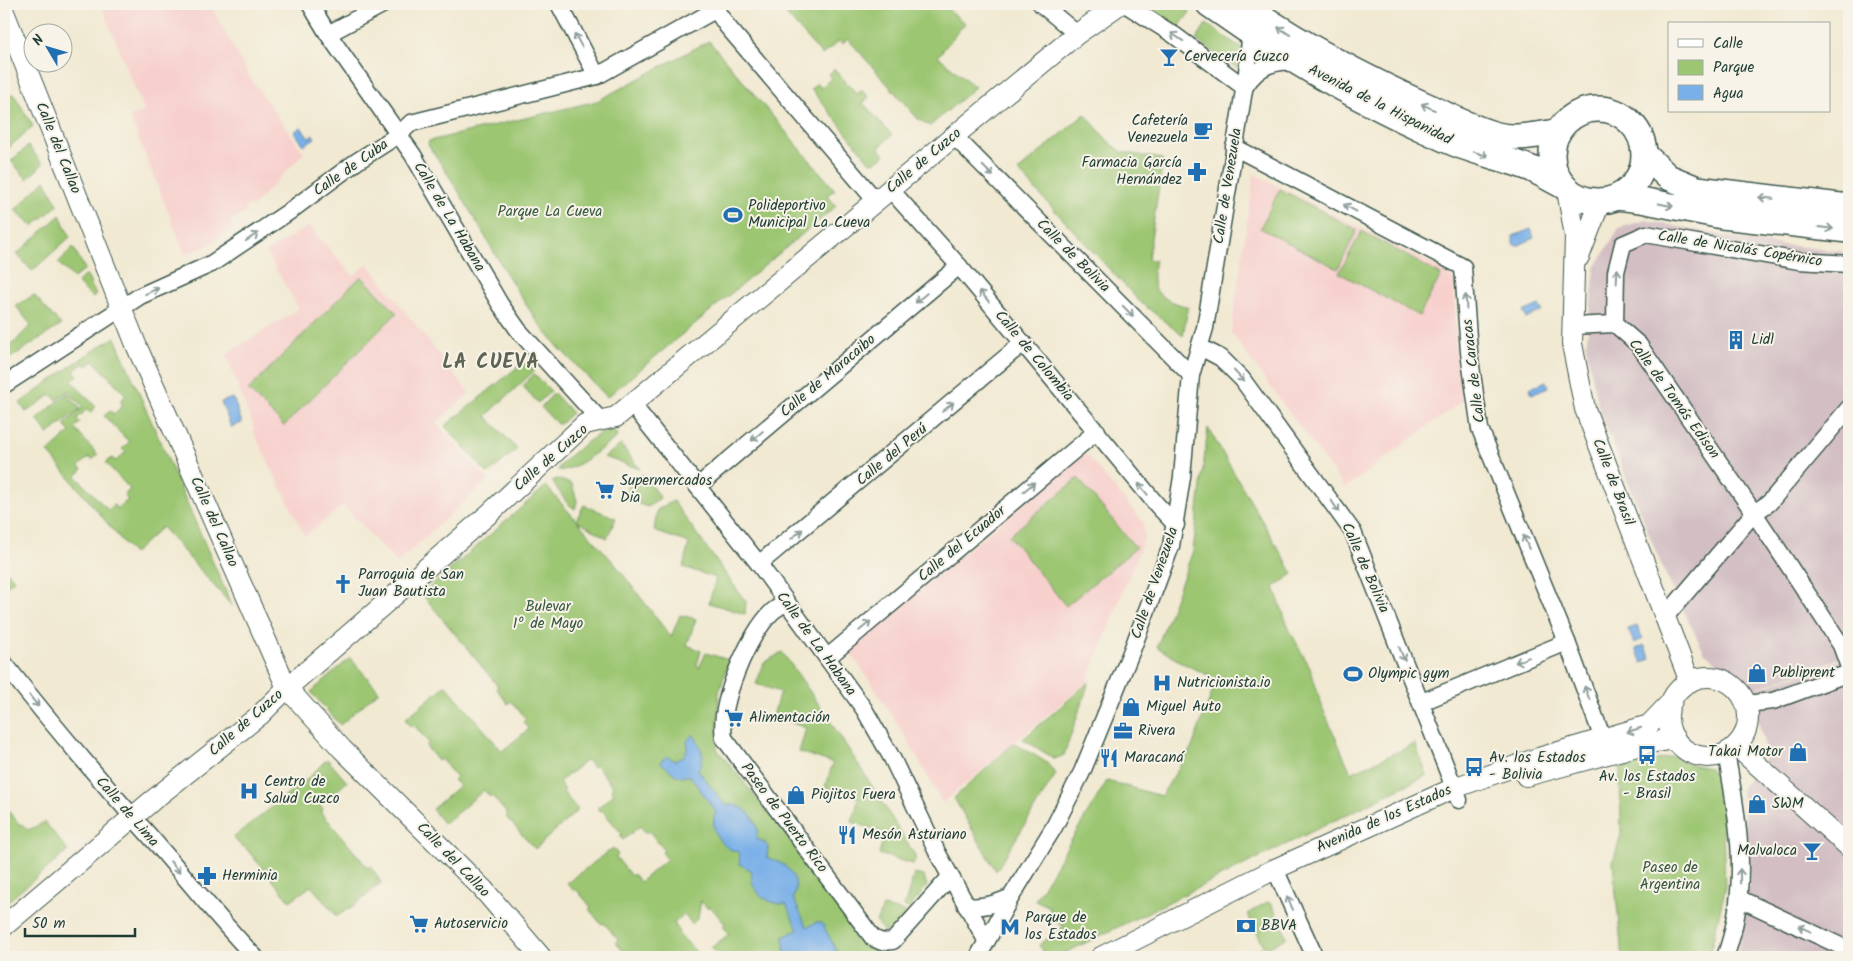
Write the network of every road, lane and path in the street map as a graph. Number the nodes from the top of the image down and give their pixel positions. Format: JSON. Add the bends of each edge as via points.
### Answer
{"nodes":[{"id":1,"x":310,"y":4,"type":"edge"},
{"id":2,"x":384,"y":4,"type":"edge"},
{"id":3,"x":559,"y":4,"type":"edge"},
{"id":4,"x":1041,"y":4,"type":"edge"},
{"id":5,"x":1209,"y":4,"type":"edge"},
{"id":6,"x":1243,"y":4,"type":"edge"},
{"id":7,"x":1117,"y":5,"type":"edge"},
{"id":8,"x":715,"y":6,"type":"edge"},
{"id":9,"x":4,"y":12,"type":"edge"},
{"id":10,"x":1244,"y":29,"type":"junction"},
{"id":11,"x":328,"y":34,"type":"junction"},
{"id":12,"x":1077,"y":34,"type":"junction"},
{"id":13,"x":1297,"y":61,"type":"junction"},
{"id":14,"x":597,"y":76,"type":"junction"},
{"id":15,"x":1244,"y":87,"type":"junction"},
{"id":16,"x":1558,"y":132,"type":"junction"},
{"id":17,"x":398,"y":135,"type":"junction"},
{"id":18,"x":954,"y":136,"type":"junction"},
{"id":19,"x":1234,"y":147,"type":"junction"},
{"id":20,"x":1645,"y":154,"type":"junction"},
{"id":21,"x":1565,"y":187,"type":"junction"},
{"id":22,"x":883,"y":195,"type":"junction"},
{"id":23,"x":1609,"y":200,"type":"junction"},
{"id":24,"x":1849,"y":207,"type":"edge"},
{"id":25,"x":1849,"y":230,"type":"edge"},
{"id":26,"x":1849,"y":264,"type":"edge"},
{"id":27,"x":959,"y":266,"type":"junction"},
{"id":28,"x":1573,"y":275,"type":"junction"},
{"id":29,"x":120,"y":308,"type":"junction"},
{"id":30,"x":1616,"y":324,"type":"junction"},
{"id":31,"x":1572,"y":326,"type":"junction"},
{"id":32,"x":1023,"y":344,"type":"junction"},
{"id":33,"x":1200,"y":347,"type":"junction"},
{"id":34,"x":1191,"y":375,"type":"junction"},
{"id":35,"x":4,"y":385,"type":"edge"},
{"id":36,"x":632,"y":404,"type":"junction"},
{"id":37,"x":1849,"y":408,"type":"edge"},
{"id":38,"x":600,"y":420,"type":"junction"},
{"id":39,"x":1097,"y":431,"type":"junction"},
{"id":40,"x":698,"y":486,"type":"junction"},
{"id":41,"x":1754,"y":513,"type":"junction"},
{"id":42,"x":1176,"y":525,"type":"junction"},
{"id":43,"x":759,"y":564,"type":"junction"},
{"id":44,"x":786,"y":602,"type":"junction"},
{"id":45,"x":1665,"y":617,"type":"junction"},
{"id":46,"x":1567,"y":642,"type":"junction"},
{"id":47,"x":828,"y":657,"type":"junction"},
{"id":48,"x":4,"y":663,"type":"edge"},
{"id":49,"x":1849,"y":667,"type":"edge"},
{"id":50,"x":1849,"y":673,"type":"edge"},
{"id":51,"x":1690,"y":682,"type":"junction"},
{"id":52,"x":287,"y":688,"type":"junction"},
{"id":53,"x":1672,"y":701,"type":"junction"},
{"id":54,"x":1422,"y":702,"type":"junction"},
{"id":55,"x":1746,"y":704,"type":"junction"},
{"id":56,"x":1603,"y":739,"type":"junction"},
{"id":57,"x":1675,"y":739,"type":"junction"},
{"id":58,"x":1731,"y":749,"type":"junction"},
{"id":59,"x":1457,"y":794,"type":"junction"},
{"id":60,"x":132,"y":817,"type":"junction"},
{"id":61,"x":1849,"y":847,"type":"edge"},
{"id":62,"x":1277,"y":874,"type":"junction"},
{"id":63,"x":950,"y":877,"type":"junction"},
{"id":64,"x":1011,"y":897,"type":"junction"},
{"id":65,"x":1740,"y":899,"type":"junction"},
{"id":66,"x":966,"y":906,"type":"junction"},
{"id":67,"x":4,"y":926,"type":"edge"},
{"id":68,"x":986,"y":940,"type":"junction"},
{"id":69,"x":1849,"y":950,"type":"edge"},
{"id":70,"x":255,"y":957,"type":"edge"},
{"id":71,"x":541,"y":957,"type":"edge"},
{"id":72,"x":978,"y":957,"type":"edge"},
{"id":73,"x":1101,"y":957,"type":"edge"},
{"id":74,"x":1127,"y":957,"type":"edge"},
{"id":75,"x":1315,"y":957,"type":"edge"},
{"id":76,"x":1725,"y":957,"type":"edge"}],
"edges":[{"from":1,"to":11,"type":"street","name":"Calle de La Habana"},
{"from":2,"to":11,"type":"street"},
{"from":14,"to":3,"type":"street","one_way":true},
{"from":4,"to":12,"type":"street"},
{"from":5,"to":10,"type":"main road","name":"Avenida de la Hispanidad"},
{"from":16,"to":6,"type":"main road","name":"Avenida de la Hispanidad","one_way":true,"via":[[1498,136],[1460,121],[1337,61]]},
{"from":7,"to":12,"type":"street","name":"Calle de Cuzco"},
{"from":15,"to":7,"type":"street","one_way":true,"via":[[1174,36]]},
{"from":8,"to":14,"type":"street","name":"Calle de Cuba"},
{"from":8,"to":22,"type":"street","name":"Calle de Colombia"},
{"from":9,"to":29,"type":"street","name":"Calle del Callao"},
{"from":10,"to":13,"type":"main road","name":"Avenida de la Hispanidad"},
{"from":10,"to":15,"type":"street","name":"Calle de Venezuela","via":[[1250,40]]},
{"from":11,"to":17,"type":"street","name":"Calle de La Habana"},
{"from":12,"to":18,"type":"street","name":"Calle de Cuzco"},
{"from":13,"to":15,"type":"street","via":[[1279,61],[1263,66]]},
{"from":13,"to":21,"type":"main road","name":"Avenida de la Hispanidad","one_way":true,"via":[[1447,140],[1530,169]]},
{"from":14,"to":17,"type":"street","name":"Calle de Cuba","via":[[412,123]]},
{"from":15,"to":19,"type":"street","name":"Calle de Venezuela"},
{"from":16,"to":20,"type":"main road","via":[[1581,112],[1610,110],[1624,116],[1635,127]]},
{"from":16,"to":21,"type":"main road","via":[[1552,159],[1555,172]]},
{"from":29,"to":17,"type":"street","name":"Calle de Cuba","one_way":true,"via":[[211,264]]},
{"from":17,"to":38,"type":"street","name":"Calle de La Habana","via":[[510,317]]},
{"from":18,"to":22,"type":"street","name":"Calle de Cuzco"},
{"from":18,"to":34,"type":"street","name":"Calle de Bolivia","one_way":true},
{"from":19,"to":33,"type":"street","name":"Calle de Venezuela"},
{"from":46,"to":19,"type":"street","name":"Calle de Caracas","one_way":true,"via":[[1480,429],[1469,352],[1463,267]]},
{"from":20,"to":23,"type":"main road","via":[[1637,180],[1629,190]]},
{"from":24,"to":20,"type":"main road","one_way":true,"via":[[1696,189],[1668,177]]},
{"from":21,"to":23,"type":"main road","via":[[1582,199]]},
{"from":21,"to":28,"type":"street","name":"Calle de Brasil","via":[[1575,236]]},
{"from":22,"to":27,"type":"street","name":"Calle de Colombia"},
{"from":22,"to":36,"type":"street","name":"Calle de Cuzco"},
{"from":23,"to":25,"type":"main road","one_way":true,"via":[[1641,200],[1722,216]]},
{"from":23,"to":28,"type":"street","name":"Calle de Brasil","via":[[1585,237]]},
{"from":30,"to":26,"type":"street","name":"Calle de Nicolás Copérnico","one_way":true,"via":[[1616,272],[1623,244],[1646,234],[1799,261]]},
{"from":32,"to":27,"type":"street","name":"Calle de Colombia","one_way":true},
{"from":27,"to":40,"type":"street","name":"Calle de Maracaibo","one_way":true},
{"from":28,"to":31,"type":"street","name":"Calle de Brasil"},
{"from":29,"to":35,"type":"street","name":"Calle de Cuba"},
{"from":29,"to":52,"type":"street","name":"Calle del Callao"},
{"from":30,"to":31,"type":"street"},
{"from":30,"to":41,"type":"street","name":"Calle de Tomás Edison","via":[[1639,345]]},
{"from":31,"to":45,"type":"street","name":"Calle de Brasil","via":[[1574,365],[1585,409]]},
{"from":32,"to":39,"type":"street","name":"Calle de Colombia"},
{"from":43,"to":32,"type":"street","name":"Calle del Perú","one_way":true},
{"from":33,"to":34,"type":"street","name":"Calle de Venezuela"},
{"from":33,"to":54,"type":"street","name":"Calle de Bolivia","one_way":true,"via":[[1221,358],[1242,378],[1353,532]]},
{"from":34,"to":42,"type":"street","name":"Calle de Venezuela"},
{"from":36,"to":38,"type":"street","name":"Calle de Cuzco","via":[[616,417]]},
{"from":36,"to":40,"type":"street","name":"Calle de La Habana"},
{"from":37,"to":41,"type":"street","via":[[1769,503]]},
{"from":38,"to":52,"type":"street","name":"Calle de Cuzco","via":[[585,424],[570,436],[490,513]]},
{"from":42,"to":39,"type":"street","name":"Calle de Colombia","one_way":true},
{"from":47,"to":39,"type":"street","name":"Calle del Ecuador","one_way":true},
{"from":40,"to":43,"type":"street","name":"Calle de La Habana"},
{"from":41,"to":45,"type":"street"},
{"from":41,"to":49,"type":"street","name":"Calle de Tomás Edison","via":[[1841,645]]},
{"from":42,"to":64,"type":"street","name":"Calle de Venezuela","via":[[1132,650],[1082,772]]},
{"from":43,"to":44,"type":"street","name":"Calle de La Habana"},
{"from":44,"to":47,"type":"street","name":"Calle de La Habana"},
{"from":44,"to":63,"type":"street","name":"Paseo de Puerto Rico","via":[[773,611],[747,649],[730,691],[722,727],[724,738],[873,938],[882,942],[893,941]]},
{"from":45,"to":51,"type":"street","name":"Calle de Brasil"},
{"from":46,"to":54,"type":"street","one_way":true},
{"from":56,"to":46,"type":"street","name":"Calle de Caracas","one_way":true},
{"from":47,"to":63,"type":"street","name":"Calle de La Habana","via":[[864,709],[892,758]]},
{"from":48,"to":60,"type":"street","name":"Calle de Lima","one_way":true},
{"from":50,"to":55,"type":"street","via":[[1773,701]]},
{"from":51,"to":53,"type":"street","via":[[1676,693]]},
{"from":51,"to":55,"type":"street","via":[[1706,677],[1723,680],[1734,686]]},
{"from":52,"to":60,"type":"street","name":"Calle de Cuzco","via":[[260,715]]},
{"from":52,"to":71,"type":"street","name":"Calle del Callao","via":[[342,750],[483,889]]},
{"from":53,"to":56,"type":"street","name":"Avenida de los Estados","one_way":true,"via":[[1649,725]]},
{"from":53,"to":57,"type":"street","via":[[1668,714]]},
{"from":54,"to":59,"type":"street","name":"Calle de Bolivia"},
{"from":55,"to":58,"type":"street","via":[[1747,727],[1743,737]]},
{"from":56,"to":59,"type":"street","name":"Avenida de los Estados","via":[[1535,759]]},
{"from":57,"to":58,"type":"street","via":[[1693,754],[1715,757]]},
{"from":57,"to":59,"type":"street","name":"Avenida de los Estados","via":[[1648,743]]},
{"from":58,"to":61,"type":"street"},
{"from":65,"to":58,"type":"street","one_way":true},
{"from":59,"to":62,"type":"street","name":"Avenida de los Estados"},
{"from":60,"to":67,"type":"street","name":"Calle de Cuzco"},
{"from":60,"to":70,"type":"street","name":"Calle de Lima","one_way":true},
{"from":62,"to":73,"type":"street","name":"Avenida de los Estados"},
{"from":62,"to":74,"type":"street","name":"Avenida de los Estados"},
{"from":75,"to":62,"type":"street","one_way":true},
{"from":63,"to":66,"type":"street","name":"Calle de La Habana"},
{"from":64,"to":66,"type":"street","via":[[996,904]]},
{"from":64,"to":68,"type":"street","name":"Calle de Venezuela"},
{"from":69,"to":65,"type":"street","one_way":true},
{"from":65,"to":76,"type":"street"},
{"from":66,"to":68,"type":"street","name":"Calle de La Habana"},
{"from":68,"to":72,"type":"street","name":"Calle de Venezuela"}]}
